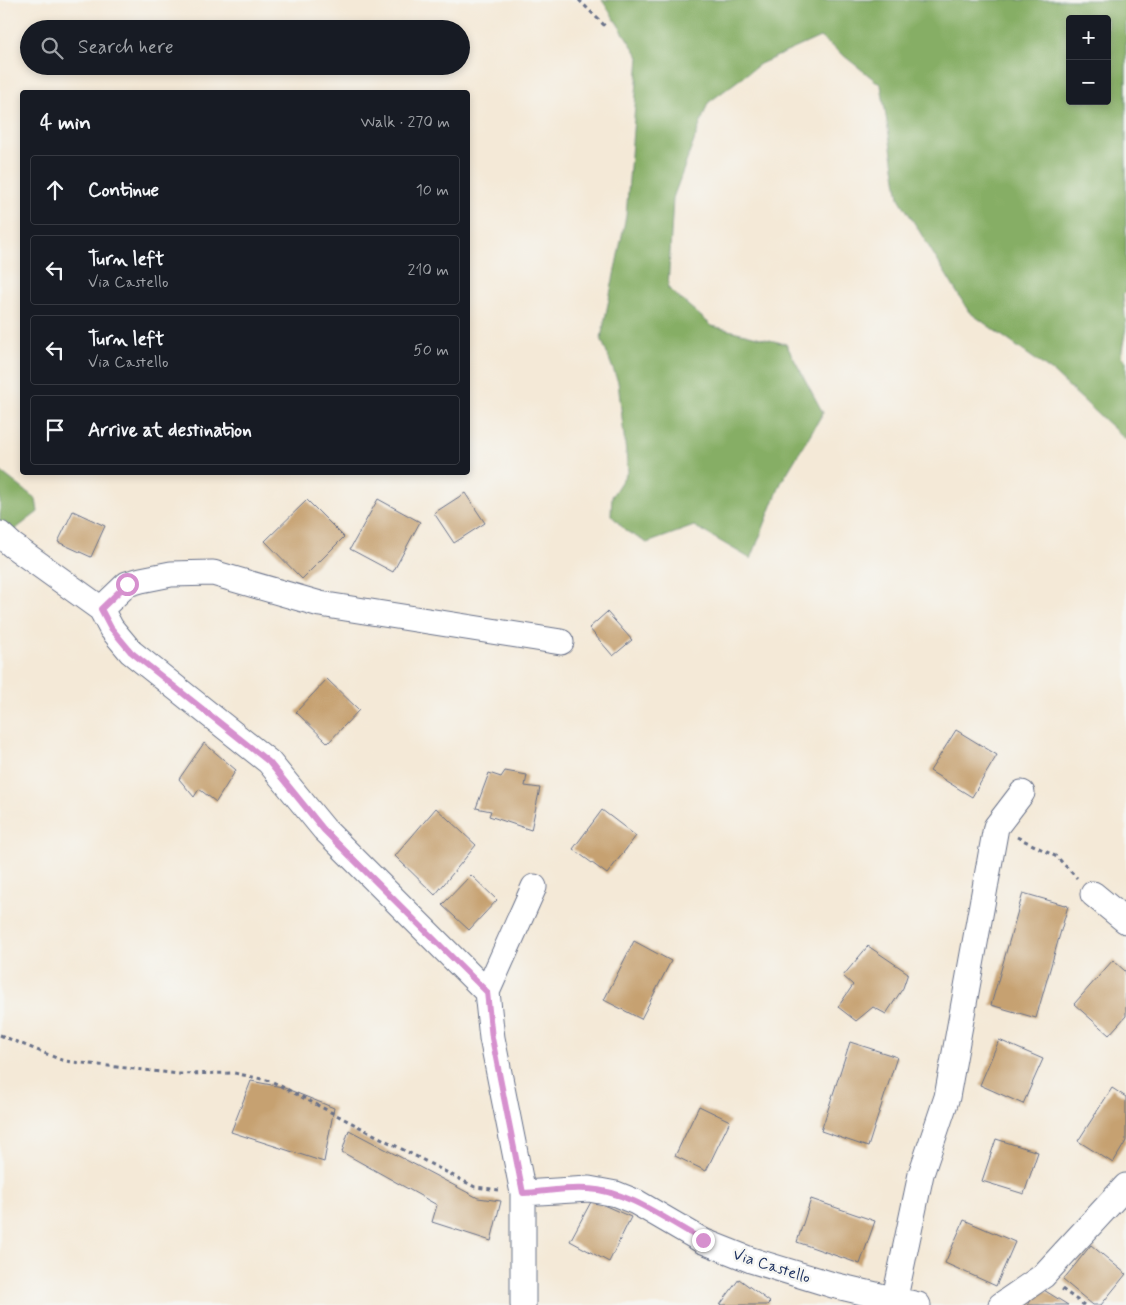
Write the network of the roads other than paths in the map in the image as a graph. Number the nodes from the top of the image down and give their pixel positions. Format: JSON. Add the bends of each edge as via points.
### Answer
{"nodes":[{"id":1,"x":0,"y":534,"type":"edge"},
{"id":2,"x":101,"y":609,"type":"junction"},
{"id":3,"x":561,"y":642,"type":"dead end"},
{"id":4,"x":1022,"y":793,"type":"dead end"},
{"id":5,"x":534,"y":887,"type":"dead end"},
{"id":6,"x":1094,"y":894,"type":"road end"},
{"id":7,"x":1126,"y":921,"type":"edge"},
{"id":8,"x":487,"y":992,"type":"junction"},
{"id":9,"x":1126,"y":1186,"type":"edge"},
{"id":10,"x":523,"y":1193,"type":"junction"},
{"id":11,"x":908,"y":1303,"type":"edge"},
{"id":12,"x":523,"y":1305,"type":"edge"},
{"id":13,"x":1002,"y":1305,"type":"edge"}],
"edges":[{"from":1,"to":2,"type":"street"},
{"from":2,"to":3,"type":"street","via":[[127,584],[171,574],[213,572],[320,604]]},
{"from":2,"to":8,"type":"street","via":[[111,628],[131,652],[269,762],[324,830]]},
{"from":4,"to":11,"type":"street","via":[[996,827],[946,1097],[921,1174],[897,1288]]},
{"from":5,"to":8,"type":"street"},
{"from":6,"to":7,"type":"street"},
{"from":8,"to":10,"type":"street","via":[[492,1038]]},
{"from":9,"to":13,"type":"street","via":[[1043,1276]]},
{"from":10,"to":11,"type":"street","name":"Via Castello","via":[[589,1189],[616,1194],[703,1240],[750,1260]]},
{"from":10,"to":12,"type":"street"}]}
